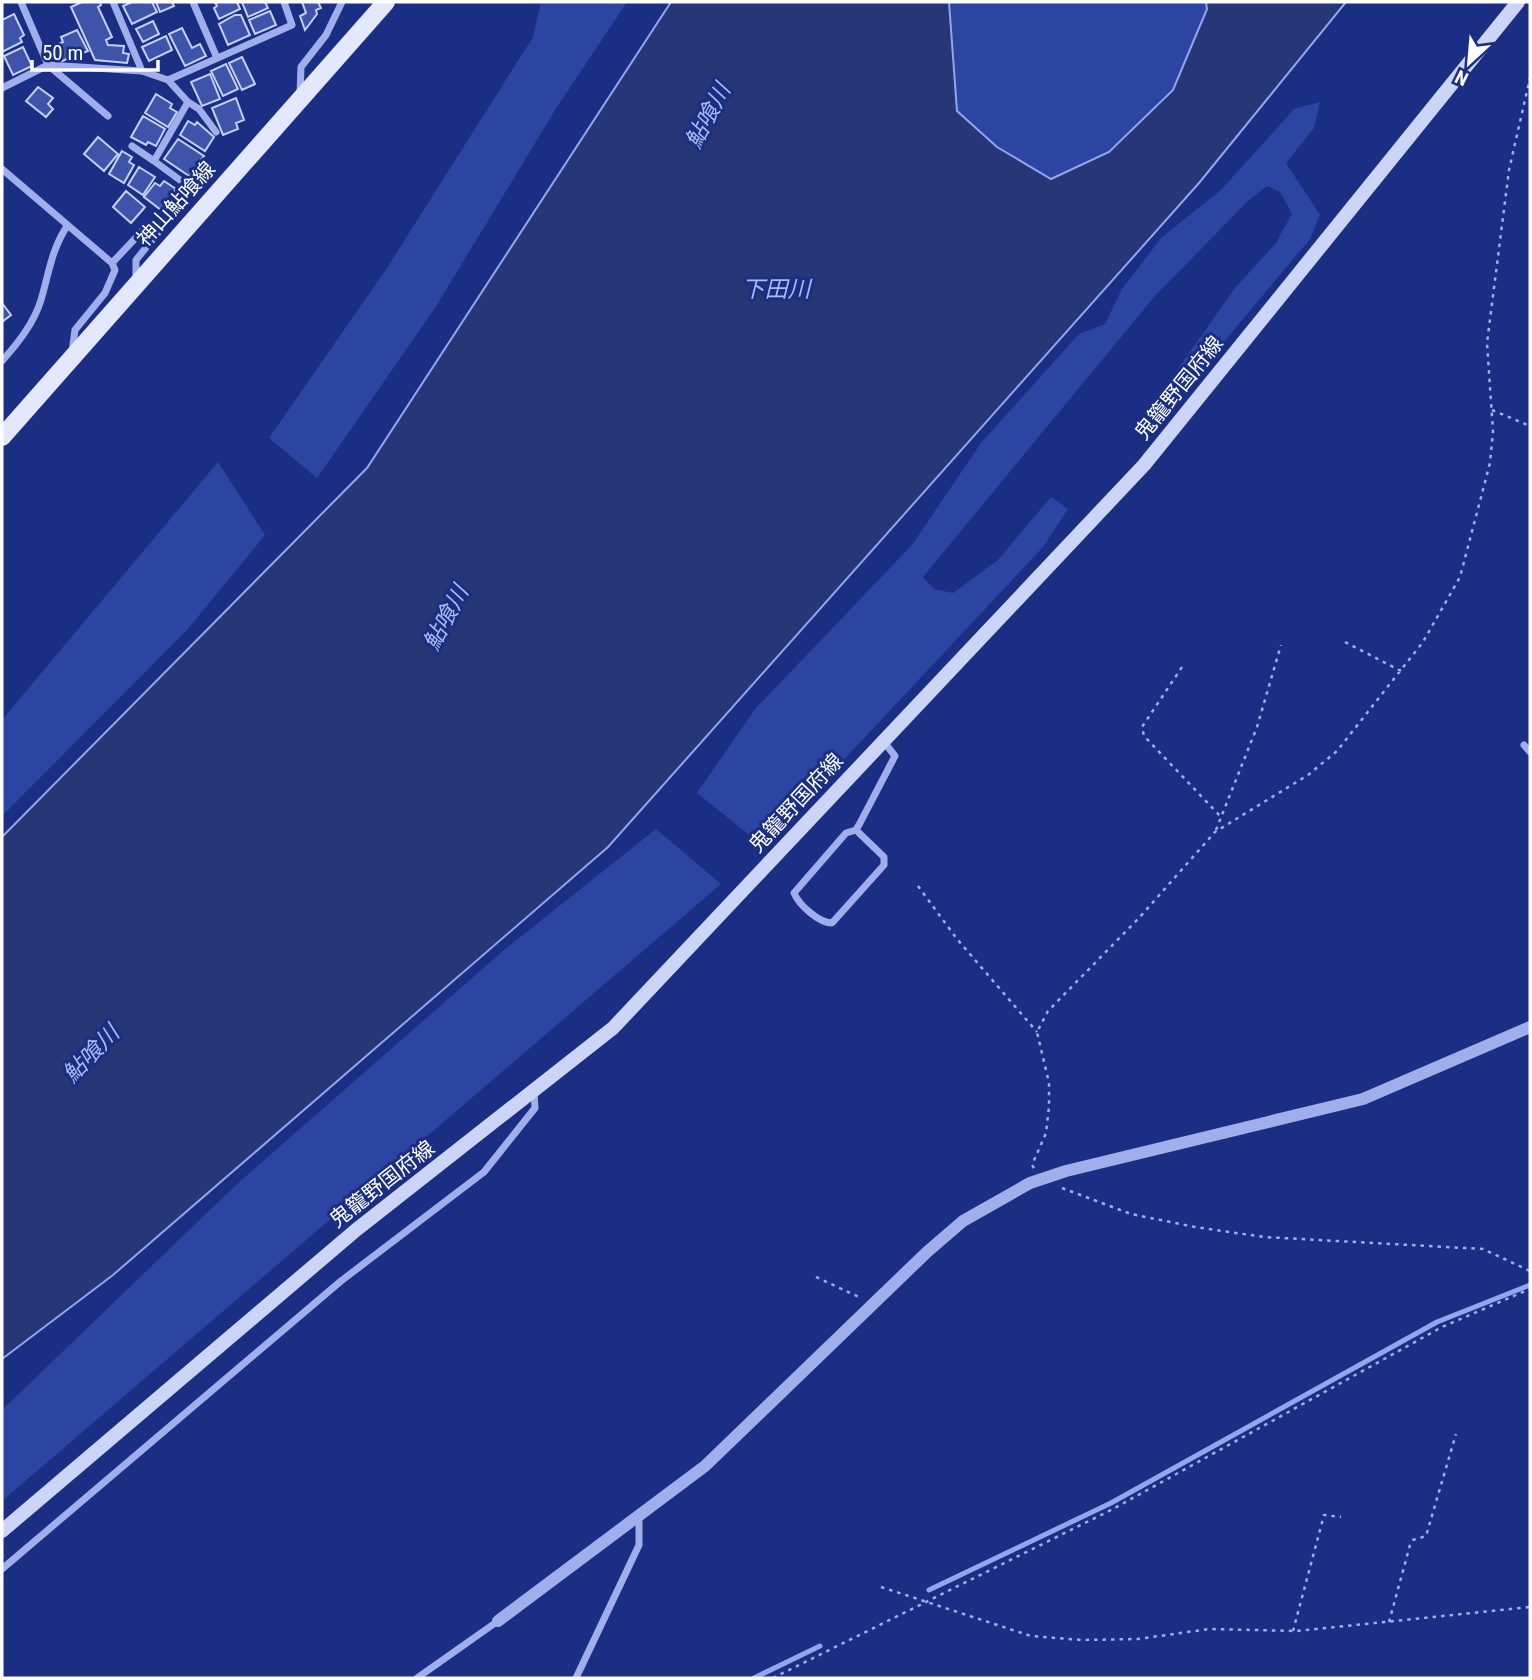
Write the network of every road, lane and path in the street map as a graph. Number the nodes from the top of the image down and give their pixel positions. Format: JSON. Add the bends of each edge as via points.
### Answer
{"nodes":[{"id":1,"x":21,"y":2,"type":"edge"},
{"id":2,"x":113,"y":2,"type":"edge"},
{"id":3,"x":193,"y":2,"type":"edge"},
{"id":4,"x":284,"y":2,"type":"edge"},
{"id":5,"x":342,"y":2,"type":"edge"},
{"id":6,"x":386,"y":2,"type":"edge"},
{"id":7,"x":1518,"y":2,"type":"edge"},
{"id":8,"x":217,"y":58,"type":"junction"},
{"id":9,"x":48,"y":65,"type":"junction"},
{"id":10,"x":142,"y":71,"type":"junction"},
{"id":11,"x":1530,"y":78,"type":"edge"},
{"id":12,"x":168,"y":80,"type":"junction"},
{"id":13,"x":2,"y":88,"type":"edge"},
{"id":14,"x":300,"y":99,"type":"junction"},
{"id":15,"x":188,"y":102,"type":"junction"},
{"id":16,"x":108,"y":116,"type":"dead end"},
{"id":17,"x":216,"y":132,"type":"dead end"},
{"id":18,"x":132,"y":146,"type":"dead end"},
{"id":19,"x":154,"y":161,"type":"junction"},
{"id":20,"x":2,"y":169,"type":"edge"},
{"id":21,"x":67,"y":226,"type":"junction"},
{"id":22,"x":147,"y":226,"type":"dead end"},
{"id":23,"x":112,"y":263,"type":"junction"},
{"id":24,"x":136,"y":282,"type":"junction"},
{"id":25,"x":72,"y":354,"type":"junction"},
{"id":26,"x":2,"y":361,"type":"edge"},
{"id":27,"x":1492,"y":410,"type":"junction"},
{"id":28,"x":10,"y":418,"type":"edge"},
{"id":29,"x":1530,"y":426,"type":"edge"},
{"id":30,"x":2,"y":437,"type":"edge"},
{"id":31,"x":1345,"y":642,"type":"dead end"},
{"id":32,"x":1281,"y":645,"type":"dead end"},
{"id":33,"x":1182,"y":667,"type":"dead end"},
{"id":34,"x":1401,"y":671,"type":"junction"},
{"id":35,"x":883,"y":741,"type":"junction"},
{"id":36,"x":1524,"y":746,"type":"dead end"},
{"id":37,"x":1530,"y":752,"type":"edge"},
{"id":38,"x":1221,"y":817,"type":"junction"},
{"id":39,"x":856,"y":830,"type":"junction"},
{"id":40,"x":1215,"y":832,"type":"junction"},
{"id":41,"x":918,"y":886,"type":"dead end"},
{"id":42,"x":1530,"y":1027,"type":"edge"},
{"id":43,"x":1037,"y":1032,"type":"junction"},
{"id":44,"x":534,"y":1092,"type":"junction"},
{"id":45,"x":1043,"y":1179,"type":"junction"},
{"id":46,"x":1530,"y":1271,"type":"edge"},
{"id":47,"x":816,"y":1277,"type":"dead end"},
{"id":48,"x":1530,"y":1289,"type":"edge"},
{"id":49,"x":873,"y":1304,"type":"junction"},
{"id":50,"x":1456,"y":1433,"type":"dead end"},
{"id":51,"x":639,"y":1517,"type":"junction"},
{"id":52,"x":1341,"y":1517,"type":"dead end"},
{"id":53,"x":2,"y":1531,"type":"edge"},
{"id":54,"x":2,"y":1569,"type":"edge"},
{"id":55,"x":881,"y":1587,"type":"dead end"},
{"id":56,"x":923,"y":1601,"type":"junction"},
{"id":57,"x":1530,"y":1607,"type":"edge"},
{"id":58,"x":498,"y":1621,"type":"joint"},
{"id":59,"x":1389,"y":1622,"type":"junction"},
{"id":60,"x":1293,"y":1631,"type":"junction"},
{"id":61,"x":417,"y":1678,"type":"edge"},
{"id":62,"x":576,"y":1678,"type":"edge"},
{"id":63,"x":773,"y":1678,"type":"edge"}],
"edges":[{"from":1,"to":9,"type":"street"},
{"from":2,"to":10,"type":"street"},
{"from":3,"to":8,"type":"street"},
{"from":4,"to":8,"type":"street","via":[[292,25]]},
{"from":5,"to":14,"type":"street","via":[[326,35],[301,67]]},
{"from":6,"to":14,"type":"main road","name":"神山鮎喰線"},
{"from":7,"to":35,"type":"main road","name":"鬼籠野国府線","via":[[1144,465]]},
{"from":8,"to":12,"type":"street"},
{"from":9,"to":10,"type":"street"},
{"from":9,"to":13,"type":"street"},
{"from":9,"to":16,"type":"street"},
{"from":10,"to":12,"type":"street"},
{"from":11,"to":27,"type":"path","via":[[1508,170],[1487,343]]},
{"from":12,"to":15,"type":"street"},
{"from":14,"to":24,"type":"main road","name":"神山鮎喰線"},
{"from":15,"to":17,"type":"street"},
{"from":15,"to":19,"type":"street"},
{"from":18,"to":19,"type":"street"},
{"from":19,"to":24,"type":"street","via":[[184,183],[165,224],[135,260]]},
{"from":20,"to":21,"type":"street"},
{"from":21,"to":23,"type":"street"},
{"from":21,"to":26,"type":"street","via":[[49,259],[33,319]]},
{"from":22,"to":23,"type":"street"},
{"from":23,"to":25,"type":"street","via":[[115,270],[105,293],[75,330]]},
{"from":24,"to":25,"type":"main road","name":"神山鮎喰線"},
{"from":25,"to":28,"type":"main road","name":"神山鮎喰線"},
{"from":27,"to":29,"type":"path"},
{"from":27,"to":34,"type":"path","via":[[1490,463],[1460,577]]},
{"from":28,"to":30,"type":"main road","name":"神山鮎喰線"},
{"from":31,"to":34,"type":"path"},
{"from":32,"to":38,"type":"path","via":[[1258,727]]},
{"from":33,"to":38,"type":"path","via":[[1142,727],[1144,736]]},
{"from":34,"to":40,"type":"path","via":[[1337,751],[1308,775]]},
{"from":35,"to":39,"type":"street","via":[[895,756]]},
{"from":35,"to":44,"type":"main road","name":"鬼籠野国府線","via":[[613,1028]]},
{"from":36,"to":37,"type":"street"},
{"from":38,"to":40,"type":"path"},
{"from":39,"to":39,"type":"street","via":[[846,833],[794,893],[825,923],[832,923],[884,866],[884,857]]},
{"from":40,"to":43,"type":"path","via":[[1048,1011]]},
{"from":41,"to":43,"type":"path"},
{"from":42,"to":45,"type":"street","via":[[1363,1099]]},
{"from":43,"to":45,"type":"path","via":[[1049,1083],[1049,1107],[1046,1133],[1032,1165]]},
{"from":44,"to":53,"type":"main road","name":"鬼籠野国府線","via":[[356,1230]]},
{"from":44,"to":54,"type":"street","via":[[535,1108],[484,1172],[341,1281]]},
{"from":45,"to":46,"type":"path","via":[[1131,1214],[1195,1227],[1264,1237],[1483,1249]]},
{"from":45,"to":49,"type":"street","via":[[963,1221]]},
{"from":47,"to":49,"type":"path"},
{"from":48,"to":56,"type":"path","via":[[1442,1326],[1113,1508]]},
{"from":49,"to":51,"type":"street","via":[[705,1466]]},
{"from":50,"to":59,"type":"path","via":[[1426,1536],[1410,1545]]},
{"from":51,"to":58,"type":"street"},
{"from":51,"to":62,"type":"street","via":[[639,1545]]},
{"from":52,"to":60,"type":"path","via":[[1324,1515]]},
{"from":55,"to":56,"type":"path"},
{"from":56,"to":60,"type":"path","via":[[1031,1636],[1138,1639],[1209,1629]]},
{"from":56,"to":63,"type":"path"},
{"from":57,"to":59,"type":"path"},
{"from":58,"to":61,"type":"street"},
{"from":59,"to":60,"type":"path"}]}
